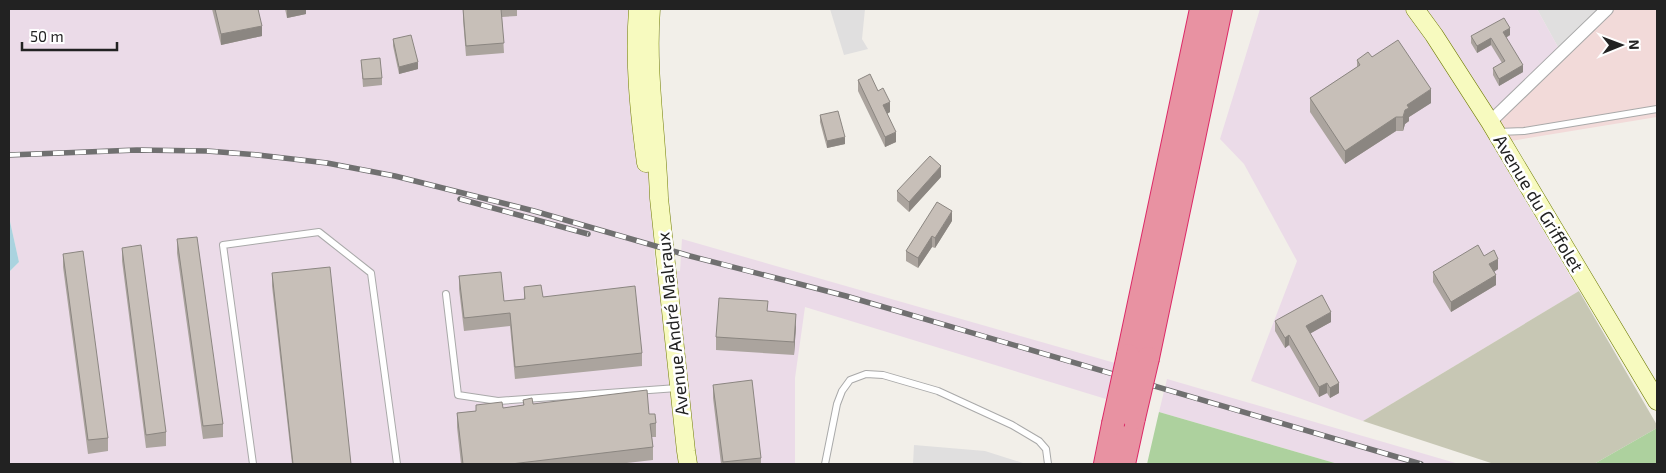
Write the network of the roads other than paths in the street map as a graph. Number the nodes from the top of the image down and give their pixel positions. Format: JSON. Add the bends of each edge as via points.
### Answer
{"nodes":[{"id":1,"x":638,"y":9,"type":"edge"},
{"id":2,"x":651,"y":9,"type":"edge"},
{"id":3,"x":1200,"y":9,"type":"edge"},
{"id":4,"x":1221,"y":9,"type":"edge"},
{"id":5,"x":1415,"y":9,"type":"edge"},
{"id":6,"x":1607,"y":9,"type":"edge"},
{"id":7,"x":1657,"y":109,"type":"edge"},
{"id":8,"x":1493,"y":127,"type":"junction"},
{"id":9,"x":659,"y":198,"type":"junction"},
{"id":10,"x":446,"y":294,"type":"dead end"},
{"id":11,"x":1138,"y":357,"type":"junction"},
{"id":12,"x":679,"y":388,"type":"junction"},
{"id":13,"x":1657,"y":401,"type":"edge"},
{"id":14,"x":1124,"y":421,"type":"junction"},
{"id":15,"x":686,"y":460,"type":"edge"},
{"id":16,"x":253,"y":464,"type":"edge"},
{"id":17,"x":397,"y":464,"type":"edge"},
{"id":18,"x":825,"y":464,"type":"edge"},
{"id":19,"x":1048,"y":464,"type":"edge"},
{"id":20,"x":1105,"y":464,"type":"edge"},
{"id":21,"x":1124,"y":464,"type":"edge"}],
"edges":[{"from":1,"to":9,"type":"street","name":"Avenue André Malraux","via":[[637,96],[646,164]]},
{"from":2,"to":9,"type":"street","name":"Avenue André Malraux","via":[[648,38],[650,95]]},
{"from":3,"to":11,"type":"highway"},
{"from":4,"to":11,"type":"highway"},
{"from":5,"to":8,"type":"street","name":"Avenue du Griffolet"},
{"from":6,"to":8,"type":"street"},
{"from":7,"to":8,"type":"lane","via":[[1524,131]]},
{"from":8,"to":13,"type":"street","name":"Avenue du Griffolet"},
{"from":9,"to":12,"type":"street","name":"Avenue André Malraux"},
{"from":10,"to":12,"type":"lane","via":[[458,395],[498,401]]},
{"from":11,"to":14,"type":"highway","bridge":true},
{"from":12,"to":15,"type":"street","name":"Avenue André Malraux"},
{"from":14,"to":20,"type":"highway"},
{"from":14,"to":21,"type":"highway"},
{"from":16,"to":17,"type":"lane","via":[[222,245],[319,232],[371,273]]},
{"from":18,"to":19,"type":"lane","via":[[842,391],[850,380],[866,374],[883,375],[938,391],[1012,425],[1039,440],[1046,449]]}]}
